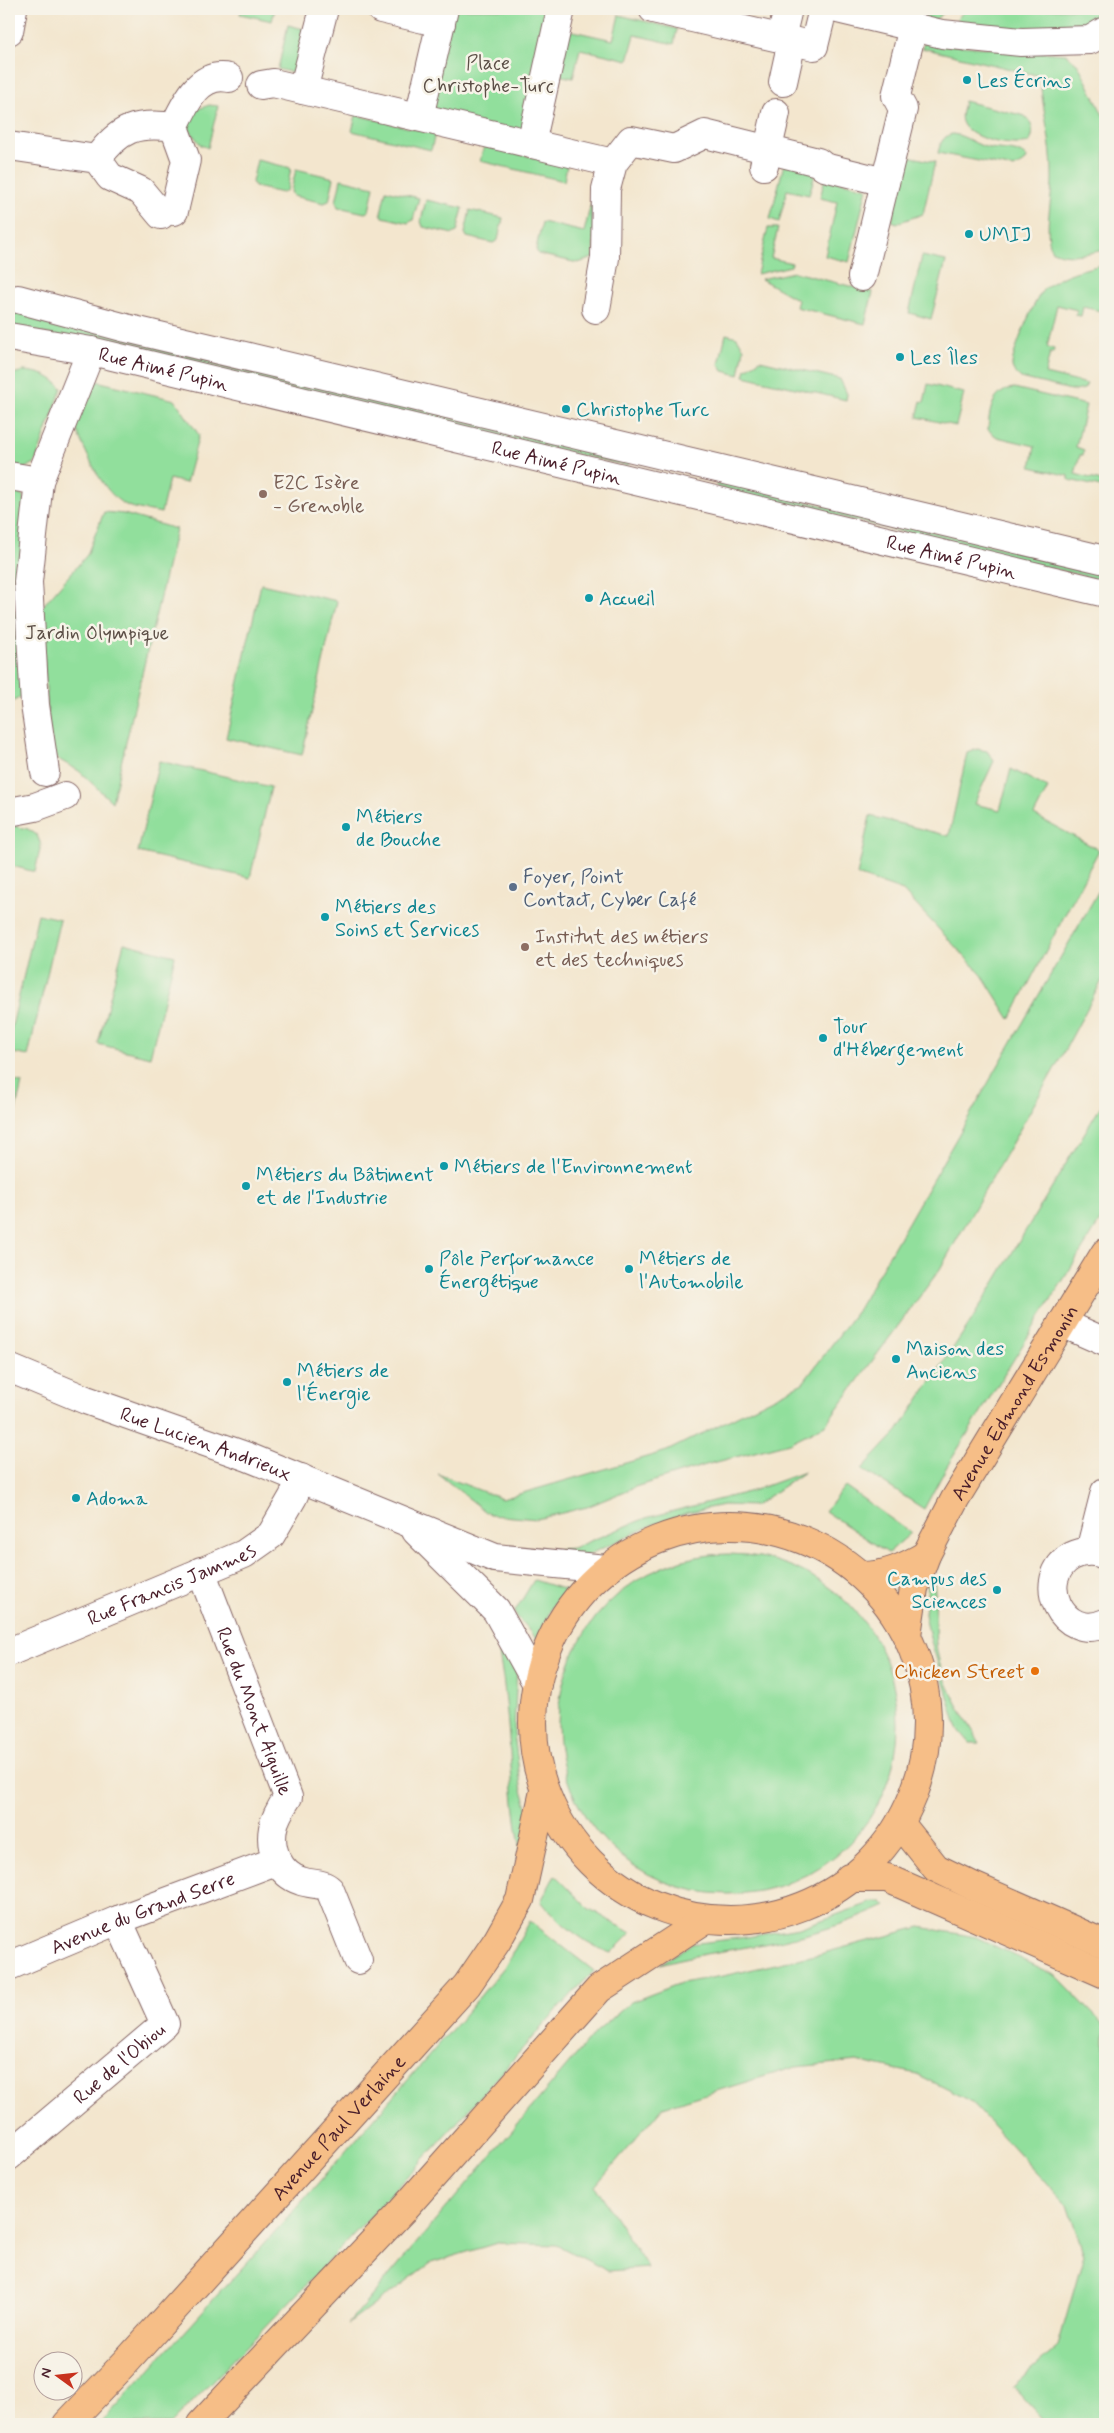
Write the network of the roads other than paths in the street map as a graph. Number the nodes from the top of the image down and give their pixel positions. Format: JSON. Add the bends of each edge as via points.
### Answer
{"nodes":[{"id":1,"x":13,"y":9,"type":"edge"},
{"id":2,"x":324,"y":9,"type":"edge"},
{"id":3,"x":381,"y":9,"type":"edge"},
{"id":4,"x":561,"y":9,"type":"edge"},
{"id":5,"x":653,"y":9,"type":"edge"},
{"id":6,"x":788,"y":9,"type":"edge"},
{"id":7,"x":823,"y":9,"type":"edge"},
{"id":8,"x":837,"y":9,"type":"edge"},
{"id":9,"x":442,"y":16,"type":"edge"},
{"id":10,"x":913,"y":27,"type":"junction"},
{"id":11,"x":9,"y":31,"type":"edge"},
{"id":12,"x":1098,"y":36,"type":"edge"},
{"id":13,"x":786,"y":39,"type":"junction"},
{"id":14,"x":229,"y":78,"type":"dead end"},
{"id":15,"x":783,"y":82,"type":"dead end"},
{"id":16,"x":261,"y":85,"type":"dead end"},
{"id":17,"x":303,"y":90,"type":"junction"},
{"id":18,"x":776,"y":113,"type":"dead end"},
{"id":19,"x":419,"y":118,"type":"junction"},
{"id":20,"x":174,"y":127,"type":"junction"},
{"id":21,"x":531,"y":144,"type":"junction"},
{"id":22,"x":9,"y":146,"type":"edge"},
{"id":23,"x":766,"y":158,"type":"junction"},
{"id":24,"x":97,"y":159,"type":"junction"},
{"id":25,"x":613,"y":163,"type":"junction"},
{"id":26,"x":886,"y":182,"type":"junction"},
{"id":27,"x":862,"y":277,"type":"dead end"},
{"id":28,"x":18,"y":299,"type":"dead end"},
{"id":29,"x":596,"y":309,"type":"dead end"},
{"id":30,"x":9,"y":337,"type":"edge"},
{"id":31,"x":90,"y":351,"type":"junction"},
{"id":32,"x":9,"y":476,"type":"edge"},
{"id":33,"x":39,"y":481,"type":"junction"},
{"id":34,"x":1105,"y":560,"type":"edge"},
{"id":35,"x":1105,"y":593,"type":"edge"},
{"id":36,"x":46,"y":772,"type":"dead end"},
{"id":37,"x":65,"y":796,"type":"dead end"},
{"id":38,"x":9,"y":812,"type":"edge"},
{"id":39,"x":1105,"y":1253,"type":"edge"},
{"id":40,"x":1062,"y":1323,"type":"junction"},
{"id":41,"x":1105,"y":1342,"type":"edge"},
{"id":42,"x":9,"y":1368,"type":"edge"},
{"id":43,"x":301,"y":1478,"type":"junction"},
{"id":44,"x":1105,"y":1492,"type":"edge"},
{"id":45,"x":404,"y":1519,"type":"junction"},
{"id":46,"x":1097,"y":1553,"type":"edge"},
{"id":47,"x":926,"y":1555,"type":"junction"},
{"id":48,"x":606,"y":1570,"type":"junction"},
{"id":49,"x":201,"y":1571,"type":"junction"},
{"id":50,"x":862,"y":1576,"type":"junction"},
{"id":51,"x":1105,"y":1623,"type":"edge"},
{"id":52,"x":907,"y":1635,"type":"junction"},
{"id":53,"x":9,"y":1652,"type":"edge"},
{"id":54,"x":536,"y":1684,"type":"junction"},
{"id":55,"x":544,"y":1791,"type":"junction"},
{"id":56,"x":900,"y":1823,"type":"junction"},
{"id":57,"x":276,"y":1861,"type":"junction"},
{"id":58,"x":849,"y":1878,"type":"junction"},
{"id":59,"x":706,"y":1919,"type":"junction"},
{"id":60,"x":118,"y":1920,"type":"junction"},
{"id":61,"x":1105,"y":1944,"type":"edge"},
{"id":62,"x":358,"y":1960,"type":"dead end"},
{"id":63,"x":9,"y":1966,"type":"edge"},
{"id":64,"x":1105,"y":1974,"type":"edge"},
{"id":65,"x":9,"y":2156,"type":"edge"},
{"id":66,"x":67,"y":2424,"type":"edge"},
{"id":67,"x":200,"y":2424,"type":"edge"}],
"edges":[{"from":1,"to":11,"type":"street"},
{"from":2,"to":17,"type":"street"},
{"from":3,"to":9,"type":"street"},
{"from":4,"to":21,"type":"street"},
{"from":5,"to":13,"type":"street"},
{"from":6,"to":13,"type":"street"},
{"from":7,"to":13,"type":"street","via":[[814,46]]},
{"from":8,"to":10,"type":"street"},
{"from":9,"to":19,"type":"street"},
{"from":10,"to":12,"type":"street","via":[[942,34],[1021,42]]},
{"from":10,"to":26,"type":"street","via":[[896,96],[903,109]]},
{"from":13,"to":15,"type":"street"},
{"from":14,"to":20,"type":"street","via":[[218,75],[206,79],[186,102]]},
{"from":16,"to":17,"type":"street","via":[[273,83]]},
{"from":17,"to":19,"type":"street"},
{"from":18,"to":23,"type":"street"},
{"from":19,"to":21,"type":"street"},
{"from":20,"to":24,"type":"street","via":[[158,125],[128,129],[110,140]]},
{"from":20,"to":24,"type":"street","via":[[186,160],[168,213],[141,191],[110,176]]},
{"from":21,"to":25,"type":"street"},
{"from":22,"to":24,"type":"street"},
{"from":23,"to":25,"type":"street","via":[[705,134],[674,149],[631,140]]},
{"from":23,"to":26,"type":"street","via":[[818,162],[824,167]]},
{"from":25,"to":29,"type":"street","via":[[606,189],[605,258]]},
{"from":26,"to":27,"type":"street"},
{"from":28,"to":34,"type":"street","name":"Rue Aimé Pupin","via":[[126,328]]},
{"from":30,"to":31,"type":"street","name":"Rue Aimé Pupin"},
{"from":31,"to":33,"type":"street"},
{"from":31,"to":35,"type":"street","name":"Rue Aimé Pupin"},
{"from":32,"to":33,"type":"street"},
{"from":33,"to":36,"type":"street","via":[[28,601],[35,705]]},
{"from":37,"to":38,"type":"street"},
{"from":39,"to":40,"type":"main road","name":"Avenue Edmond Esmonin"},
{"from":40,"to":41,"type":"street"},
{"from":40,"to":47,"type":"main road","name":"Avenue Edmond Esmonin","via":[[955,1499]]},
{"from":42,"to":43,"type":"street","name":"Rue Lucien Andrieux","via":[[86,1400]]},
{"from":43,"to":45,"type":"street","name":"Rue Lucien Andrieux"},
{"from":43,"to":49,"type":"street","name":"Rue Francis Jammes","via":[[270,1536],[244,1554]]},
{"from":44,"to":46,"type":"street"},
{"from":45,"to":48,"type":"street","name":"Rue Lucien Andrieux","via":[[495,1558]]},
{"from":45,"to":54,"type":"street","name":"Rue Lucien Andrieux","via":[[496,1610]]},
{"from":46,"to":51,"type":"street","via":[[1072,1556],[1057,1569],[1052,1594],[1064,1617],[1077,1625],[1087,1627]]},
{"from":47,"to":50,"type":"main road","via":[[880,1575]]},
{"from":47,"to":52,"type":"main road","name":"Avenue Edmond Esmonin","via":[[914,1588]]},
{"from":48,"to":50,"type":"main road","via":[[660,1538],[690,1529],[721,1525],[767,1528],[810,1542]]},
{"from":48,"to":54,"type":"main road","via":[[584,1590],[565,1615],[548,1648]]},
{"from":49,"to":53,"type":"street","name":"Rue Francis Jammes"},
{"from":49,"to":57,"type":"street","name":"Rue du Mont Aiguille","via":[[288,1797],[273,1827]]},
{"from":50,"to":52,"type":"main road","via":[[887,1603]]},
{"from":52,"to":56,"type":"main road","via":[[921,1674],[927,1715],[925,1753],[916,1789]]},
{"from":54,"to":55,"type":"main road","via":[[534,1738]]},
{"from":55,"to":59,"type":"main road","via":[[560,1824],[581,1853],[607,1878],[638,1898],[671,1912]]},
{"from":55,"to":66,"type":"main road","name":"Avenue Paul Verlaine","via":[[520,1900],[467,1985]]},
{"from":56,"to":58,"type":"main road","via":[[878,1854]]},
{"from":56,"to":61,"type":"main road","via":[[936,1868]]},
{"from":57,"to":60,"type":"street","name":"Avenue du Grand Serre"},
{"from":57,"to":62,"type":"street","via":[[288,1874],[301,1881],[326,1886],[330,1890]]},
{"from":58,"to":59,"type":"main road","via":[[818,1900],[782,1914],[744,1920]]},
{"from":58,"to":64,"type":"main road","via":[[887,1878]]},
{"from":59,"to":67,"type":"main road","via":[[599,1989],[402,2211]]},
{"from":60,"to":63,"type":"street","name":"Avenue du Grand Serre"},
{"from":60,"to":65,"type":"street","name":"Rue de l'Obiou","via":[[165,2024]]}]}
